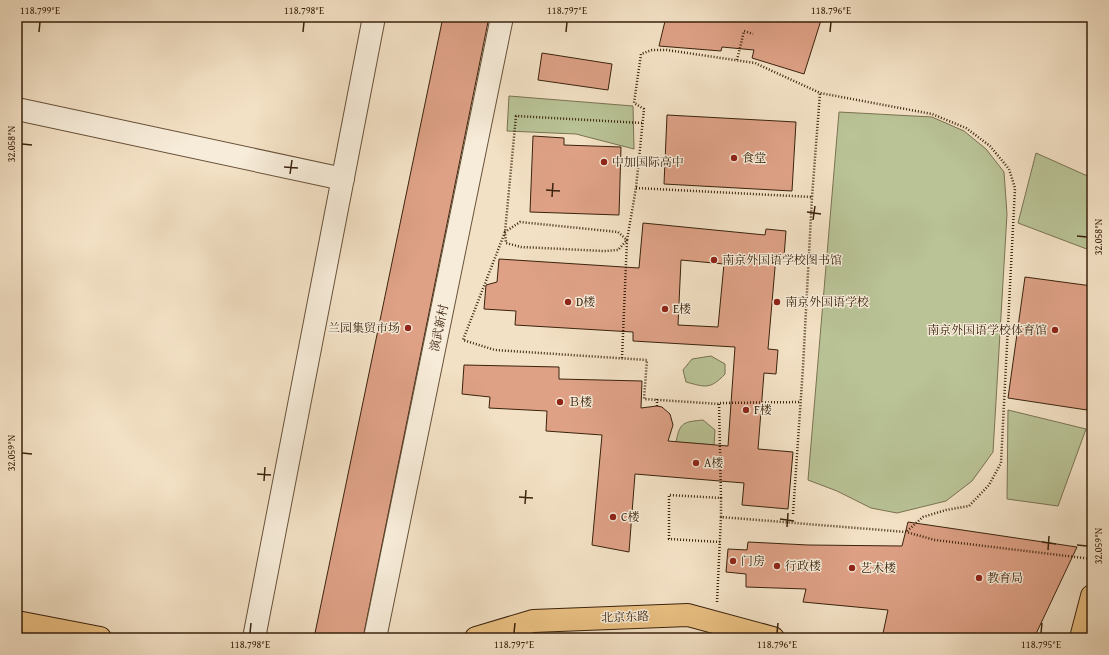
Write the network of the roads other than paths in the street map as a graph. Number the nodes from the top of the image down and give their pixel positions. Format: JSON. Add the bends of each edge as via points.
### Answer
{"nodes":[{"id":1,"x":374,"y":17,"type":"edge"},
{"id":2,"x":502,"y":17,"type":"edge"},
{"id":3,"x":17,"y":109,"type":"edge"},
{"id":4,"x":343,"y":179,"type":"junction"},
{"id":5,"x":1092,"y":596,"type":"edge"},
{"id":6,"x":17,"y":622,"type":"edge"},
{"id":7,"x":100,"y":638,"type":"edge"},
{"id":8,"x":254,"y":638,"type":"edge"},
{"id":9,"x":375,"y":638,"type":"edge"},
{"id":10,"x":476,"y":638,"type":"edge"},
{"id":11,"x":773,"y":638,"type":"edge"},
{"id":12,"x":1081,"y":638,"type":"edge"}],
"edges":[{"from":1,"to":4,"type":"street"},
{"from":2,"to":9,"type":"street","name":"演武新村"},
{"from":3,"to":4,"type":"street"},
{"from":4,"to":8,"type":"street"},
{"from":5,"to":12,"type":"main road"},
{"from":6,"to":7,"type":"main road"},
{"from":10,"to":11,"type":"main road","name":"北京东路","via":[[533,621],[688,615]]}]}
